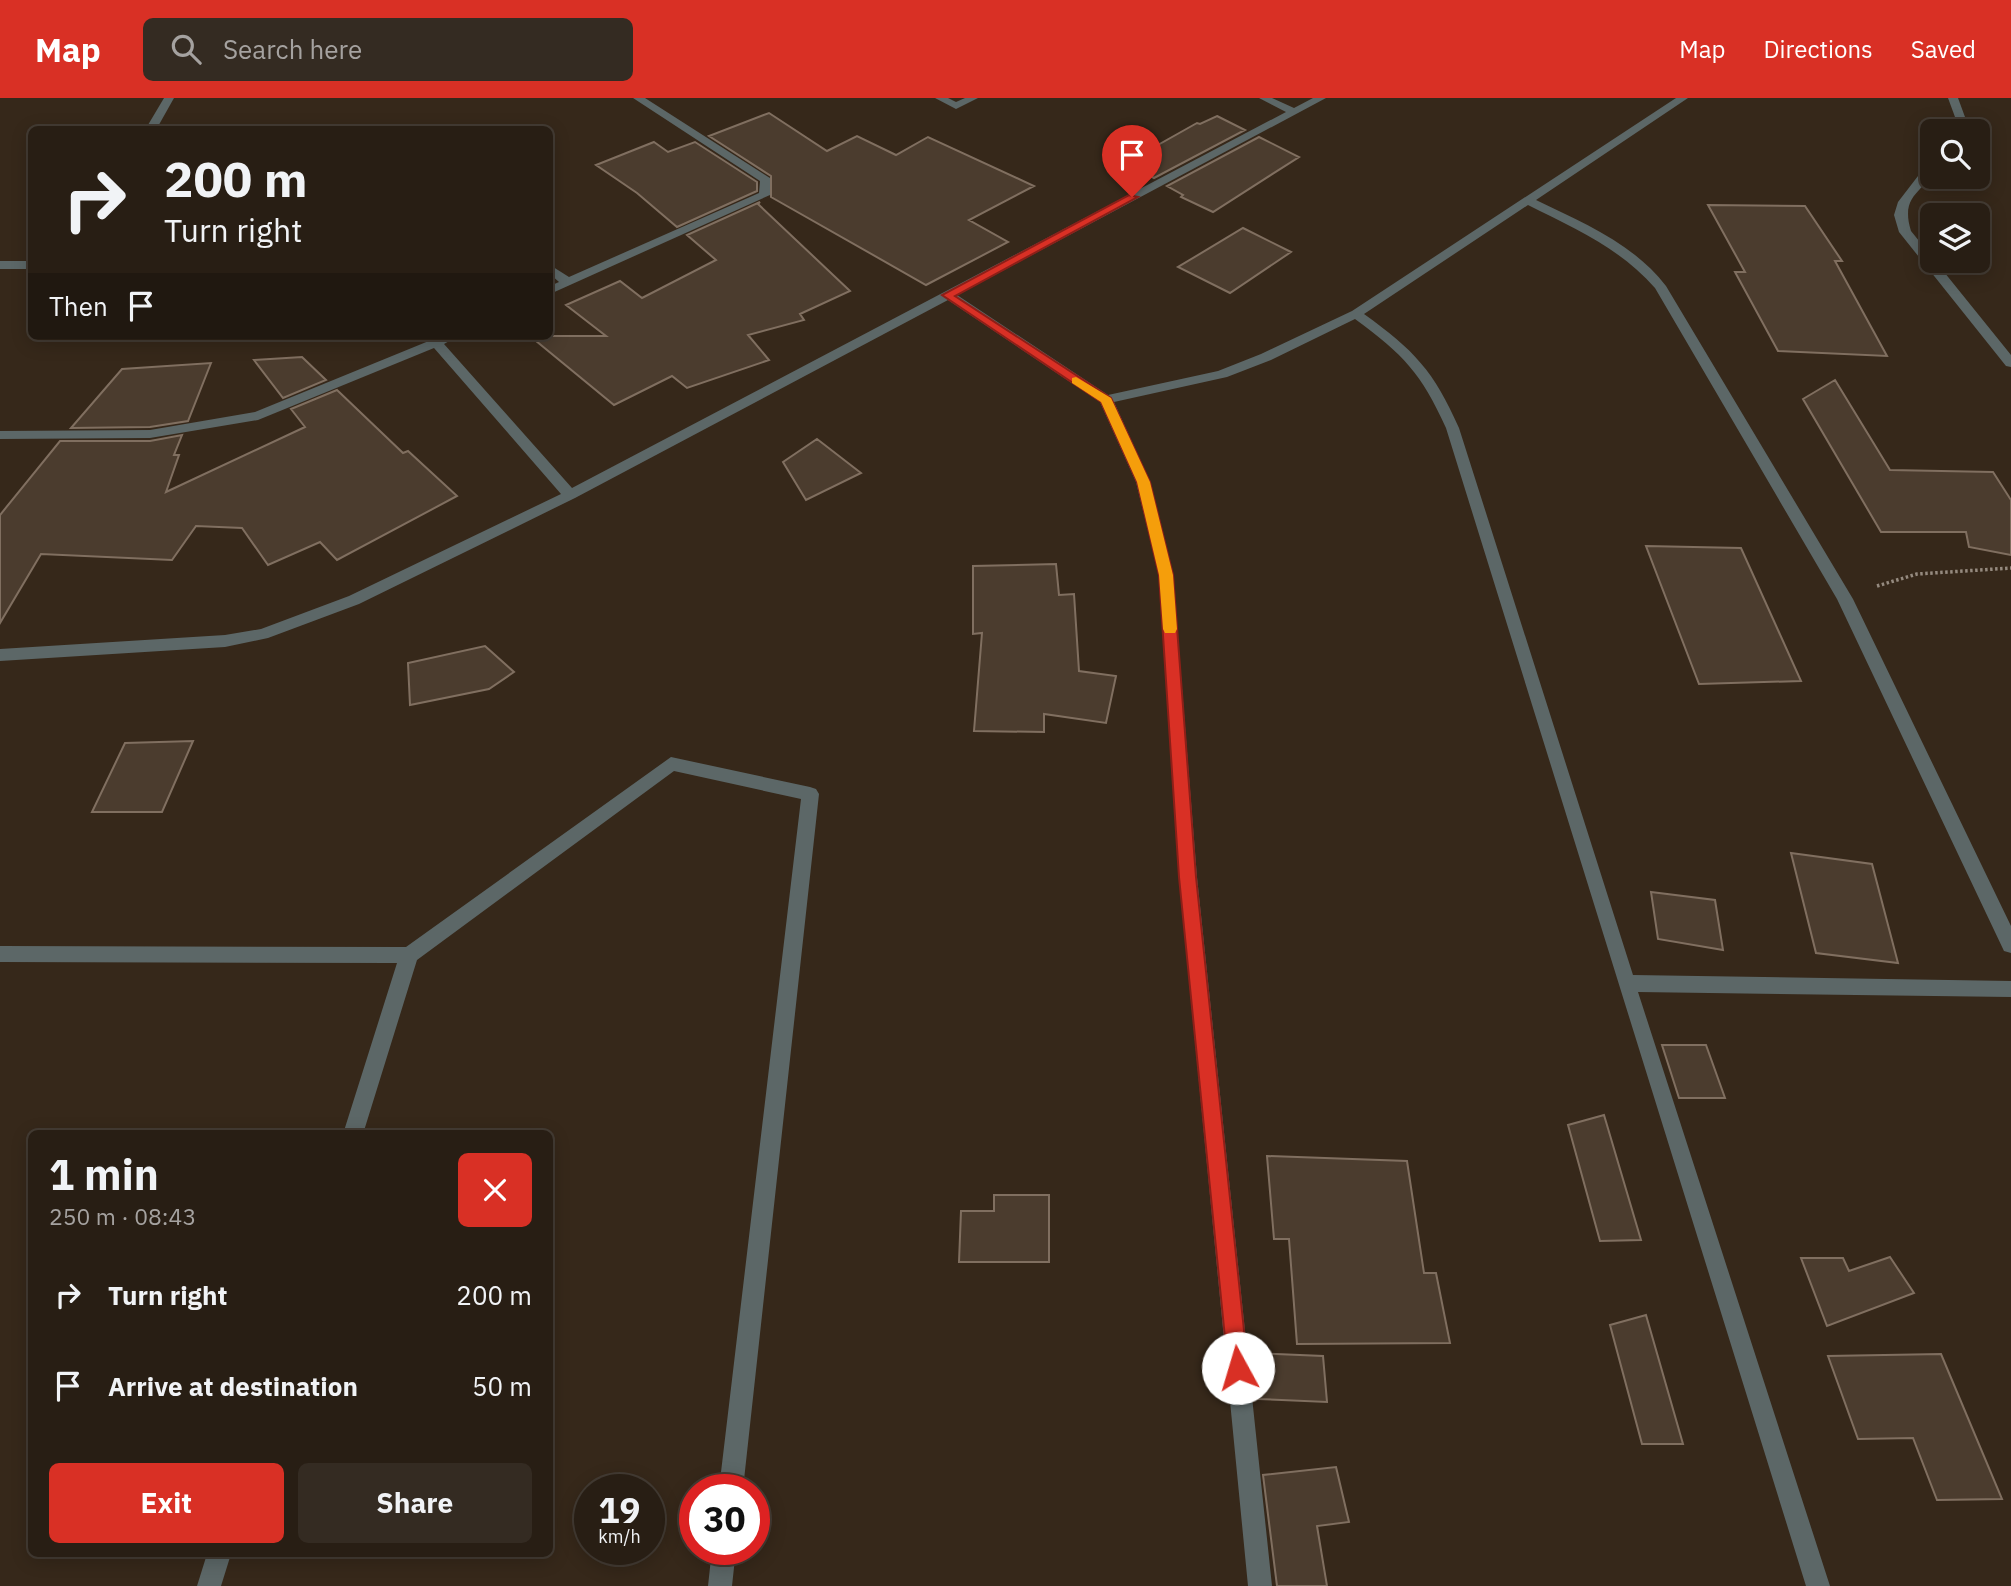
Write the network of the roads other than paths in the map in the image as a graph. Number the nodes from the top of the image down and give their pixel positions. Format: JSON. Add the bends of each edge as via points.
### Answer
{"nodes":[{"id":1,"x":169,"y":98,"type":"edge"},
{"id":2,"x":638,"y":98,"type":"edge"},
{"id":3,"x":940,"y":98,"type":"edge"},
{"id":4,"x":973,"y":98,"type":"edge"},
{"id":5,"x":1264,"y":98,"type":"edge"},
{"id":6,"x":1321,"y":98,"type":"edge"},
{"id":7,"x":1683,"y":98,"type":"edge"},
{"id":8,"x":1953,"y":98,"type":"edge"},
{"id":9,"x":1294,"y":112,"type":"junction"},
{"id":10,"x":1959,"y":119,"type":"edge"},
{"id":11,"x":152,"y":126,"type":"edge"},
{"id":12,"x":1920,"y":181,"type":"edge"},
{"id":13,"x":1529,"y":201,"type":"junction"},
{"id":14,"x":0,"y":265,"type":"edge"},
{"id":15,"x":28,"y":265,"type":"edge"},
{"id":16,"x":553,"y":270,"type":"edge"},
{"id":17,"x":567,"y":282,"type":"junction"},
{"id":18,"x":553,"y":289,"type":"edge"},
{"id":19,"x":948,"y":295,"type":"junction"},
{"id":20,"x":1356,"y":314,"type":"junction"},
{"id":21,"x":443,"y":340,"type":"edge"},
{"id":22,"x":437,"y":343,"type":"junction"},
{"id":23,"x":2011,"y":363,"type":"edge"},
{"id":24,"x":1106,"y":400,"type":"junction"},
{"id":25,"x":0,"y":435,"type":"edge"},
{"id":26,"x":570,"y":495,"type":"junction"},
{"id":27,"x":0,"y":655,"type":"edge"},
{"id":28,"x":2011,"y":945,"type":"edge"},
{"id":29,"x":0,"y":954,"type":"edge"},
{"id":30,"x":410,"y":955,"type":"junction"},
{"id":31,"x":1627,"y":983,"type":"junction"},
{"id":32,"x":2011,"y":989,"type":"edge"},
{"id":33,"x":354,"y":1130,"type":"edge"},
{"id":34,"x":733,"y":1474,"type":"edge"},
{"id":35,"x":218,"y":1557,"type":"edge"},
{"id":36,"x":722,"y":1565,"type":"edge"},
{"id":37,"x":209,"y":1586,"type":"edge"},
{"id":38,"x":720,"y":1586,"type":"edge"},
{"id":39,"x":1260,"y":1586,"type":"edge"},
{"id":40,"x":1818,"y":1586,"type":"edge"}],
"edges":[{"from":1,"to":11,"type":"street"},
{"from":2,"to":17,"type":"street","via":[[766,180],[764,195]]},
{"from":3,"to":4,"type":"street","via":[[956,107]]},
{"from":5,"to":9,"type":"street"},
{"from":6,"to":9,"type":"street"},
{"from":7,"to":13,"type":"street"},
{"from":8,"to":10,"type":"street"},
{"from":9,"to":19,"type":"street"},
{"from":12,"to":23,"type":"street","via":[[1900,215],[1905,232]]},
{"from":13,"to":20,"type":"street"},
{"from":13,"to":28,"type":"street","via":[[1624,251],[1660,286],[1845,599]]},
{"from":14,"to":15,"type":"street"},
{"from":16,"to":17,"type":"street"},
{"from":17,"to":18,"type":"street"},
{"from":19,"to":24,"type":"street"},
{"from":19,"to":26,"type":"street"},
{"from":20,"to":24,"type":"street","via":[[1222,374]]},
{"from":20,"to":31,"type":"street","via":[[1413,359],[1444,409]]},
{"from":21,"to":22,"type":"street"},
{"from":22,"to":25,"type":"street","via":[[258,416],[150,434]]},
{"from":22,"to":26,"type":"street"},
{"from":24,"to":39,"type":"street","via":[[1143,482],[1166,575],[1188,877]]},
{"from":26,"to":27,"type":"street","via":[[354,600],[263,634],[225,641]]},
{"from":29,"to":30,"type":"street"},
{"from":30,"to":33,"type":"street"},
{"from":30,"to":34,"type":"street","via":[[671,764],[810,793]]},
{"from":31,"to":32,"type":"street"},
{"from":31,"to":40,"type":"street"},
{"from":35,"to":37,"type":"street"},
{"from":36,"to":38,"type":"street"}]}
